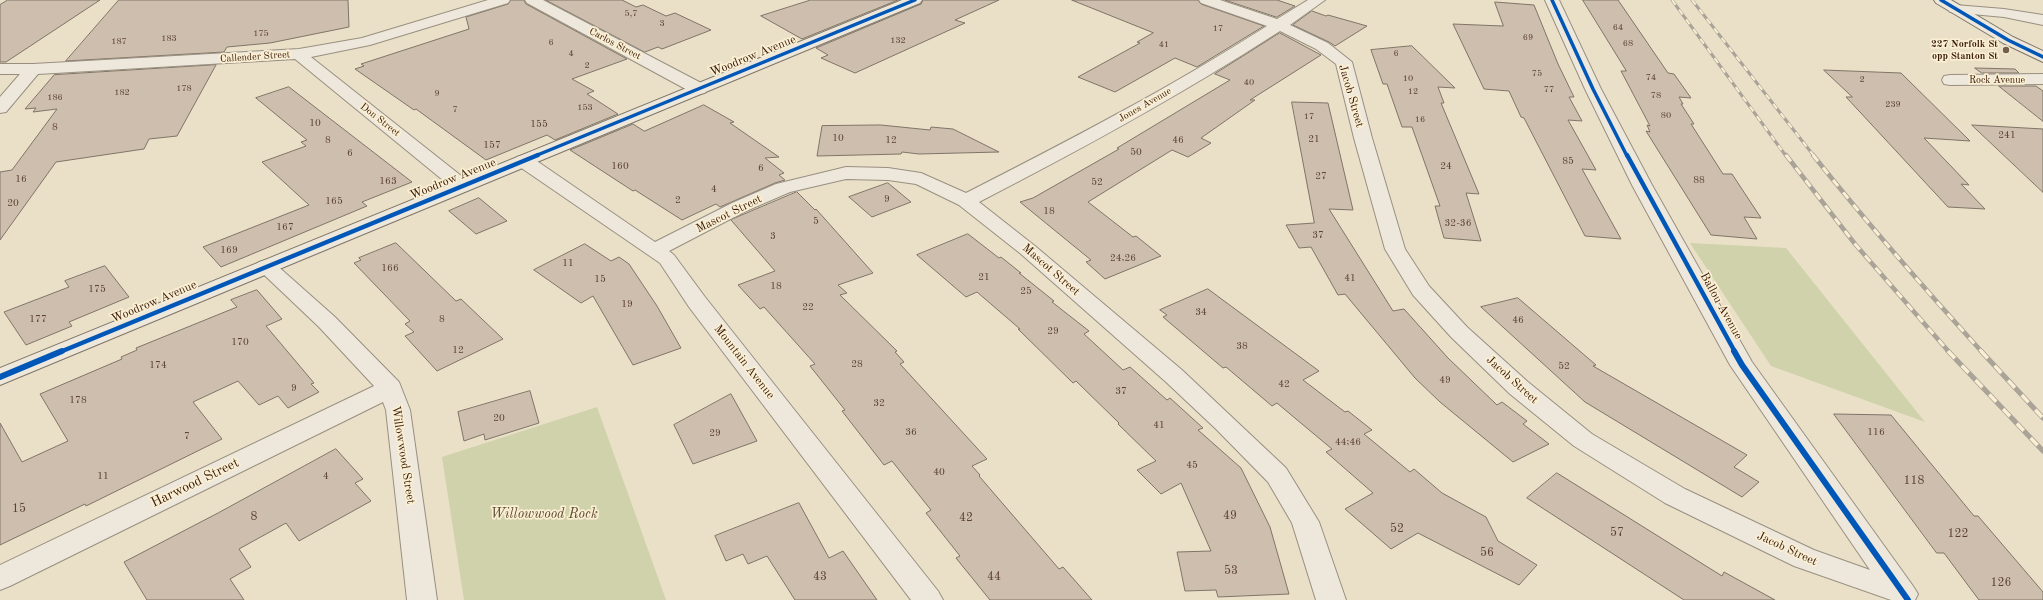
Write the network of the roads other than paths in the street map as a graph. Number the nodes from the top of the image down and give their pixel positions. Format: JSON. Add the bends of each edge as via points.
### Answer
{"nodes":[{"id":1,"x":504,"y":0,"type":"edge"},
{"id":2,"x":532,"y":0,"type":"edge"},
{"id":3,"x":915,"y":0,"type":"edge"},
{"id":4,"x":1206,"y":0,"type":"edge"},
{"id":5,"x":1318,"y":0,"type":"edge"},
{"id":6,"x":1552,"y":0,"type":"edge"},
{"id":7,"x":1941,"y":0,"type":"edge"},
{"id":8,"x":1955,"y":10,"type":"junction"},
{"id":9,"x":2043,"y":20,"type":"edge"},
{"id":10,"x":1280,"y":25,"type":"junction"},
{"id":11,"x":299,"y":54,"type":"junction"},
{"id":12,"x":2043,"y":57,"type":"edge"},
{"id":13,"x":0,"y":69,"type":"edge"},
{"id":14,"x":33,"y":69,"type":"junction"},
{"id":15,"x":2043,"y":79,"type":"edge"},
{"id":16,"x":1950,"y":80,"type":"dead end"},
{"id":17,"x":699,"y":89,"type":"junction"},
{"id":18,"x":0,"y":108,"type":"edge"},
{"id":19,"x":524,"y":161,"type":"junction"},
{"id":20,"x":462,"y":186,"type":"junction"},
{"id":21,"x":966,"y":201,"type":"junction"},
{"id":22,"x":656,"y":250,"type":"junction"},
{"id":23,"x":266,"y":266,"type":"junction"},
{"id":24,"x":0,"y":377,"type":"edge"},
{"id":25,"x":390,"y":388,"type":"junction"},
{"id":26,"x":0,"y":578,"type":"edge"},
{"id":27,"x":1904,"y":595,"type":"edge"},
{"id":28,"x":422,"y":600,"type":"edge"},
{"id":29,"x":928,"y":600,"type":"edge"},
{"id":30,"x":1331,"y":600,"type":"edge"}],
"edges":[{"from":1,"to":11,"type":"street","name":"Callender Street","via":[[364,42]]},
{"from":2,"to":17,"type":"street","name":"Carlos Street"},
{"from":3,"to":17,"type":"street","name":"Woodrow Avenue"},
{"from":4,"to":10,"type":"street","name":"Jacob Street"},
{"from":5,"to":10,"type":"street","name":"Jones Avenue"},
{"from":6,"to":27,"type":"street","name":"Ballou Avenue","via":[[1638,179],[1742,365]]},
{"from":7,"to":8,"type":"street"},
{"from":8,"to":9,"type":"street"},
{"from":8,"to":12,"type":"street"},
{"from":10,"to":21,"type":"street","name":"Jones Avenue","via":[[1223,61],[1073,146]]},
{"from":10,"to":27,"type":"street","name":"Jacob Street","via":[[1322,46],[1344,62],[1395,249],[1420,290],[1459,332],[1519,388],[1583,440],[1675,496],[1804,558]]},
{"from":11,"to":14,"type":"street","name":"Callender Street"},
{"from":11,"to":20,"type":"street","name":"Don Street"},
{"from":13,"to":14,"type":"street","name":"Callender Street"},
{"from":14,"to":18,"type":"street"},
{"from":15,"to":16,"type":"street","name":"Rock Avenue"},
{"from":17,"to":19,"type":"street","name":"Woodrow Avenue"},
{"from":19,"to":20,"type":"street","name":"Woodrow Avenue"},
{"from":19,"to":22,"type":"street","name":"Mountain Avenue"},
{"from":20,"to":23,"type":"street","name":"Woodrow Avenue"},
{"from":21,"to":22,"type":"street","name":"Mascot Street","via":[[921,179],[888,174],[846,173],[783,188],[739,207]]},
{"from":21,"to":30,"type":"street","name":"Mascot Street","via":[[1028,250],[1174,376],[1277,475],[1305,522]]},
{"from":22,"to":29,"type":"street","name":"Mountain Avenue","via":[[667,259],[697,302]]},
{"from":23,"to":24,"type":"street","name":"Woodrow Avenue"},
{"from":23,"to":25,"type":"street","name":"Willowwood Street","via":[[327,322]]},
{"from":25,"to":26,"type":"street","name":"Harwood Street"},
{"from":25,"to":28,"type":"street","name":"Willowwood Street","via":[[398,410]]}]}
